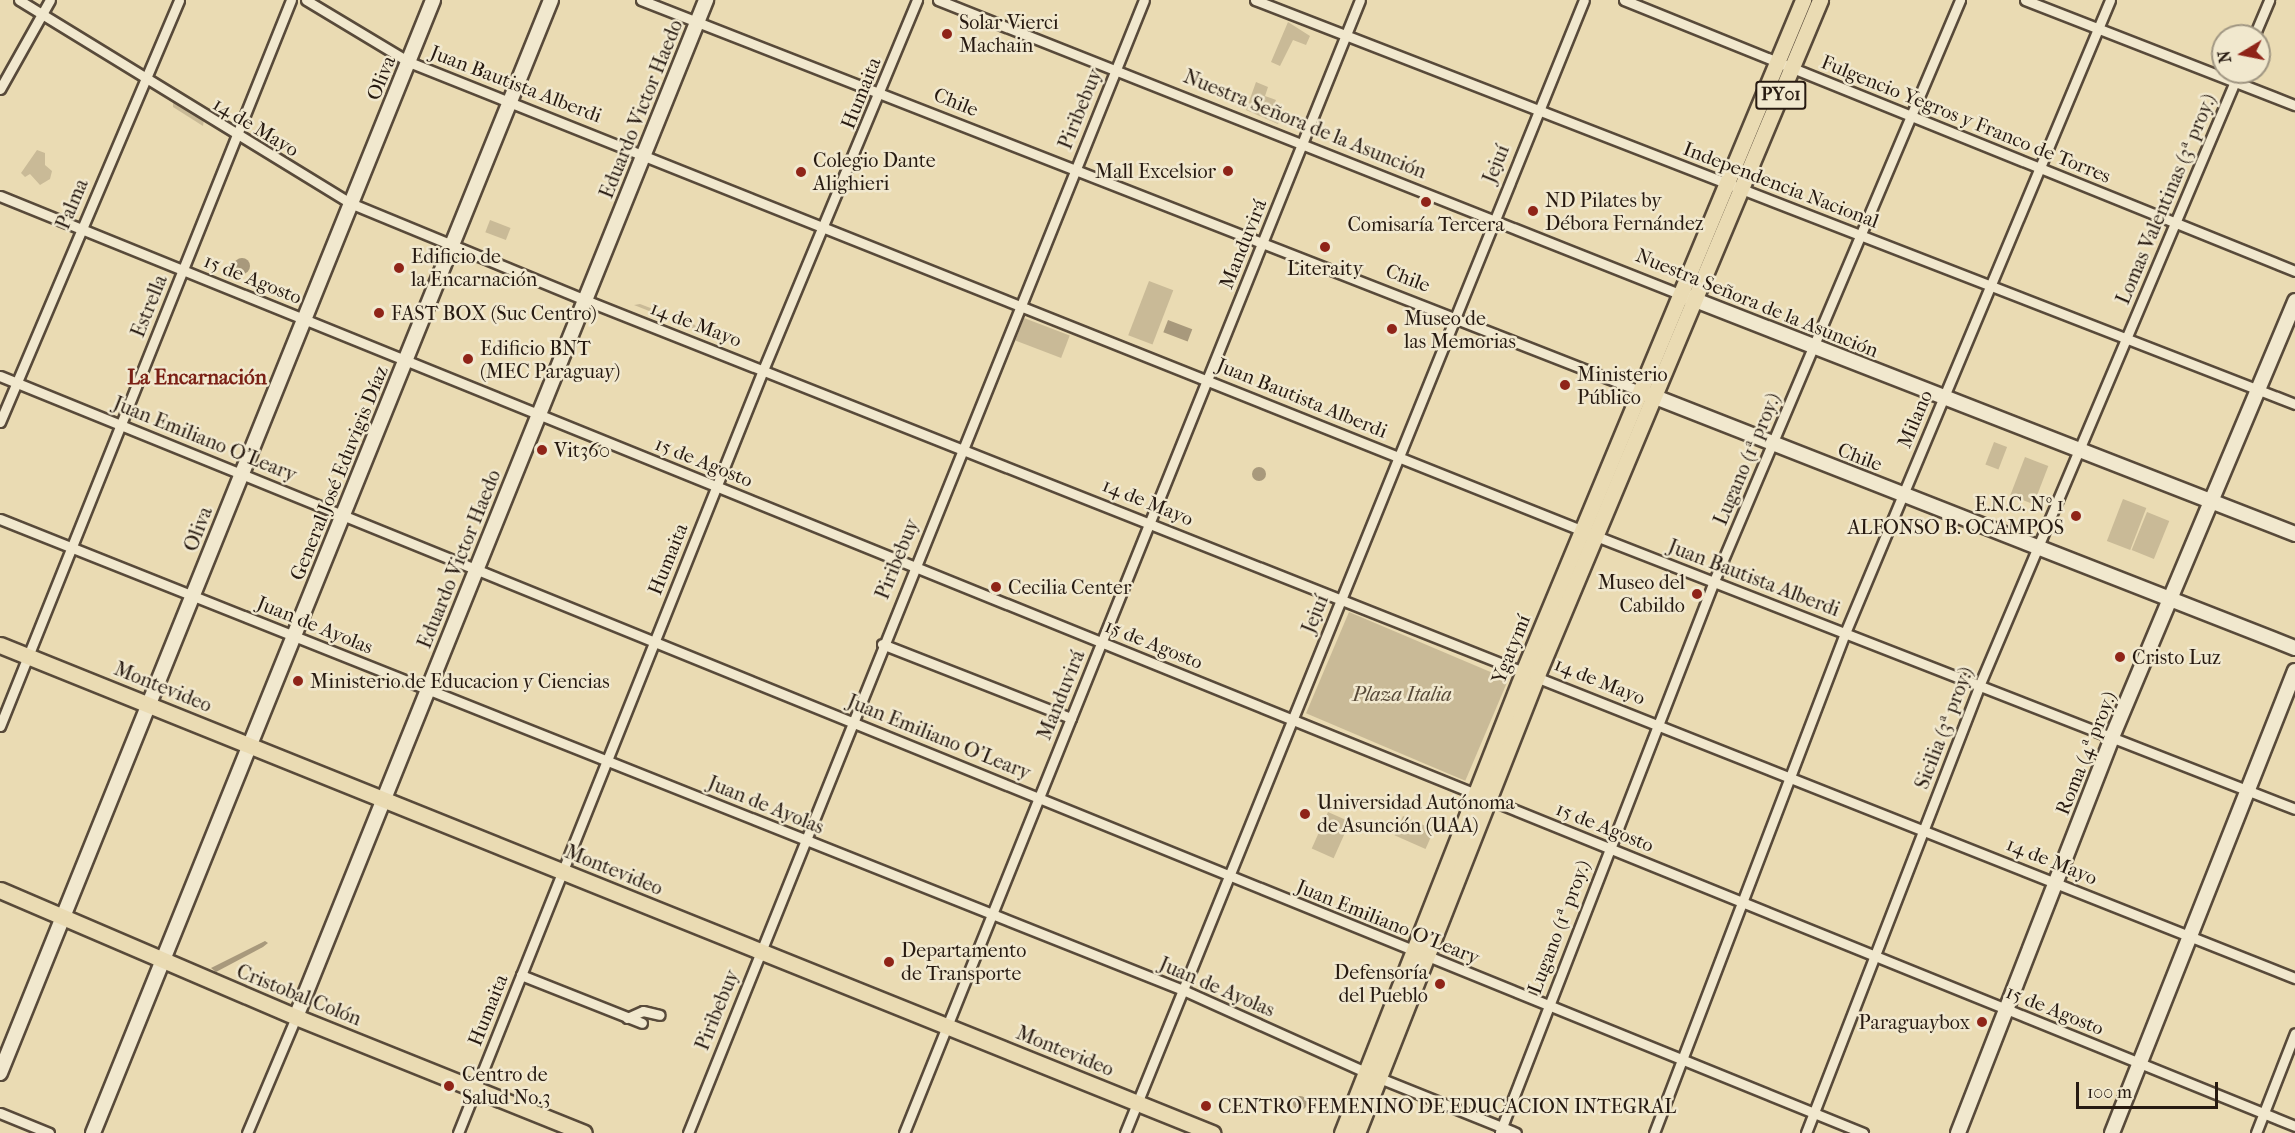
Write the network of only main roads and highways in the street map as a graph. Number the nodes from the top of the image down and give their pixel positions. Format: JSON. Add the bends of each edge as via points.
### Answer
{"nodes":[{"id":1,"x":1803,"y":0,"type":"edge"},
{"id":2,"x":1820,"y":0,"type":"edge"},
{"id":3,"x":1784,"y":66,"type":"junction"},
{"id":4,"x":0,"y":645,"type":"edge"},
{"id":5,"x":0,"y":890,"type":"edge"},
{"id":6,"x":1373,"y":1075,"type":"junction"},
{"id":7,"x":584,"y":1133,"type":"edge"},
{"id":8,"x":1212,"y":1133,"type":"edge"},
{"id":9,"x":1342,"y":1133,"type":"edge"},
{"id":10,"x":1357,"y":1133,"type":"edge"}],
"edges":[{"from":1,"to":3,"type":"main road","number":"PY01"},
{"from":2,"to":3,"type":"main road","number":"PY01"},
{"from":3,"to":6,"type":"main road","name":"Ygatymí","number":"PY01","via":[[1531,673]]},
{"from":4,"to":8,"type":"main road","name":"Montevideo"},
{"from":5,"to":7,"type":"main road","name":"Cristobal Colón","via":[[296,1017]]},
{"from":6,"to":9,"type":"main road","name":"Ygatymí"},
{"from":6,"to":10,"type":"main road","name":"Ygatymí"}]}
